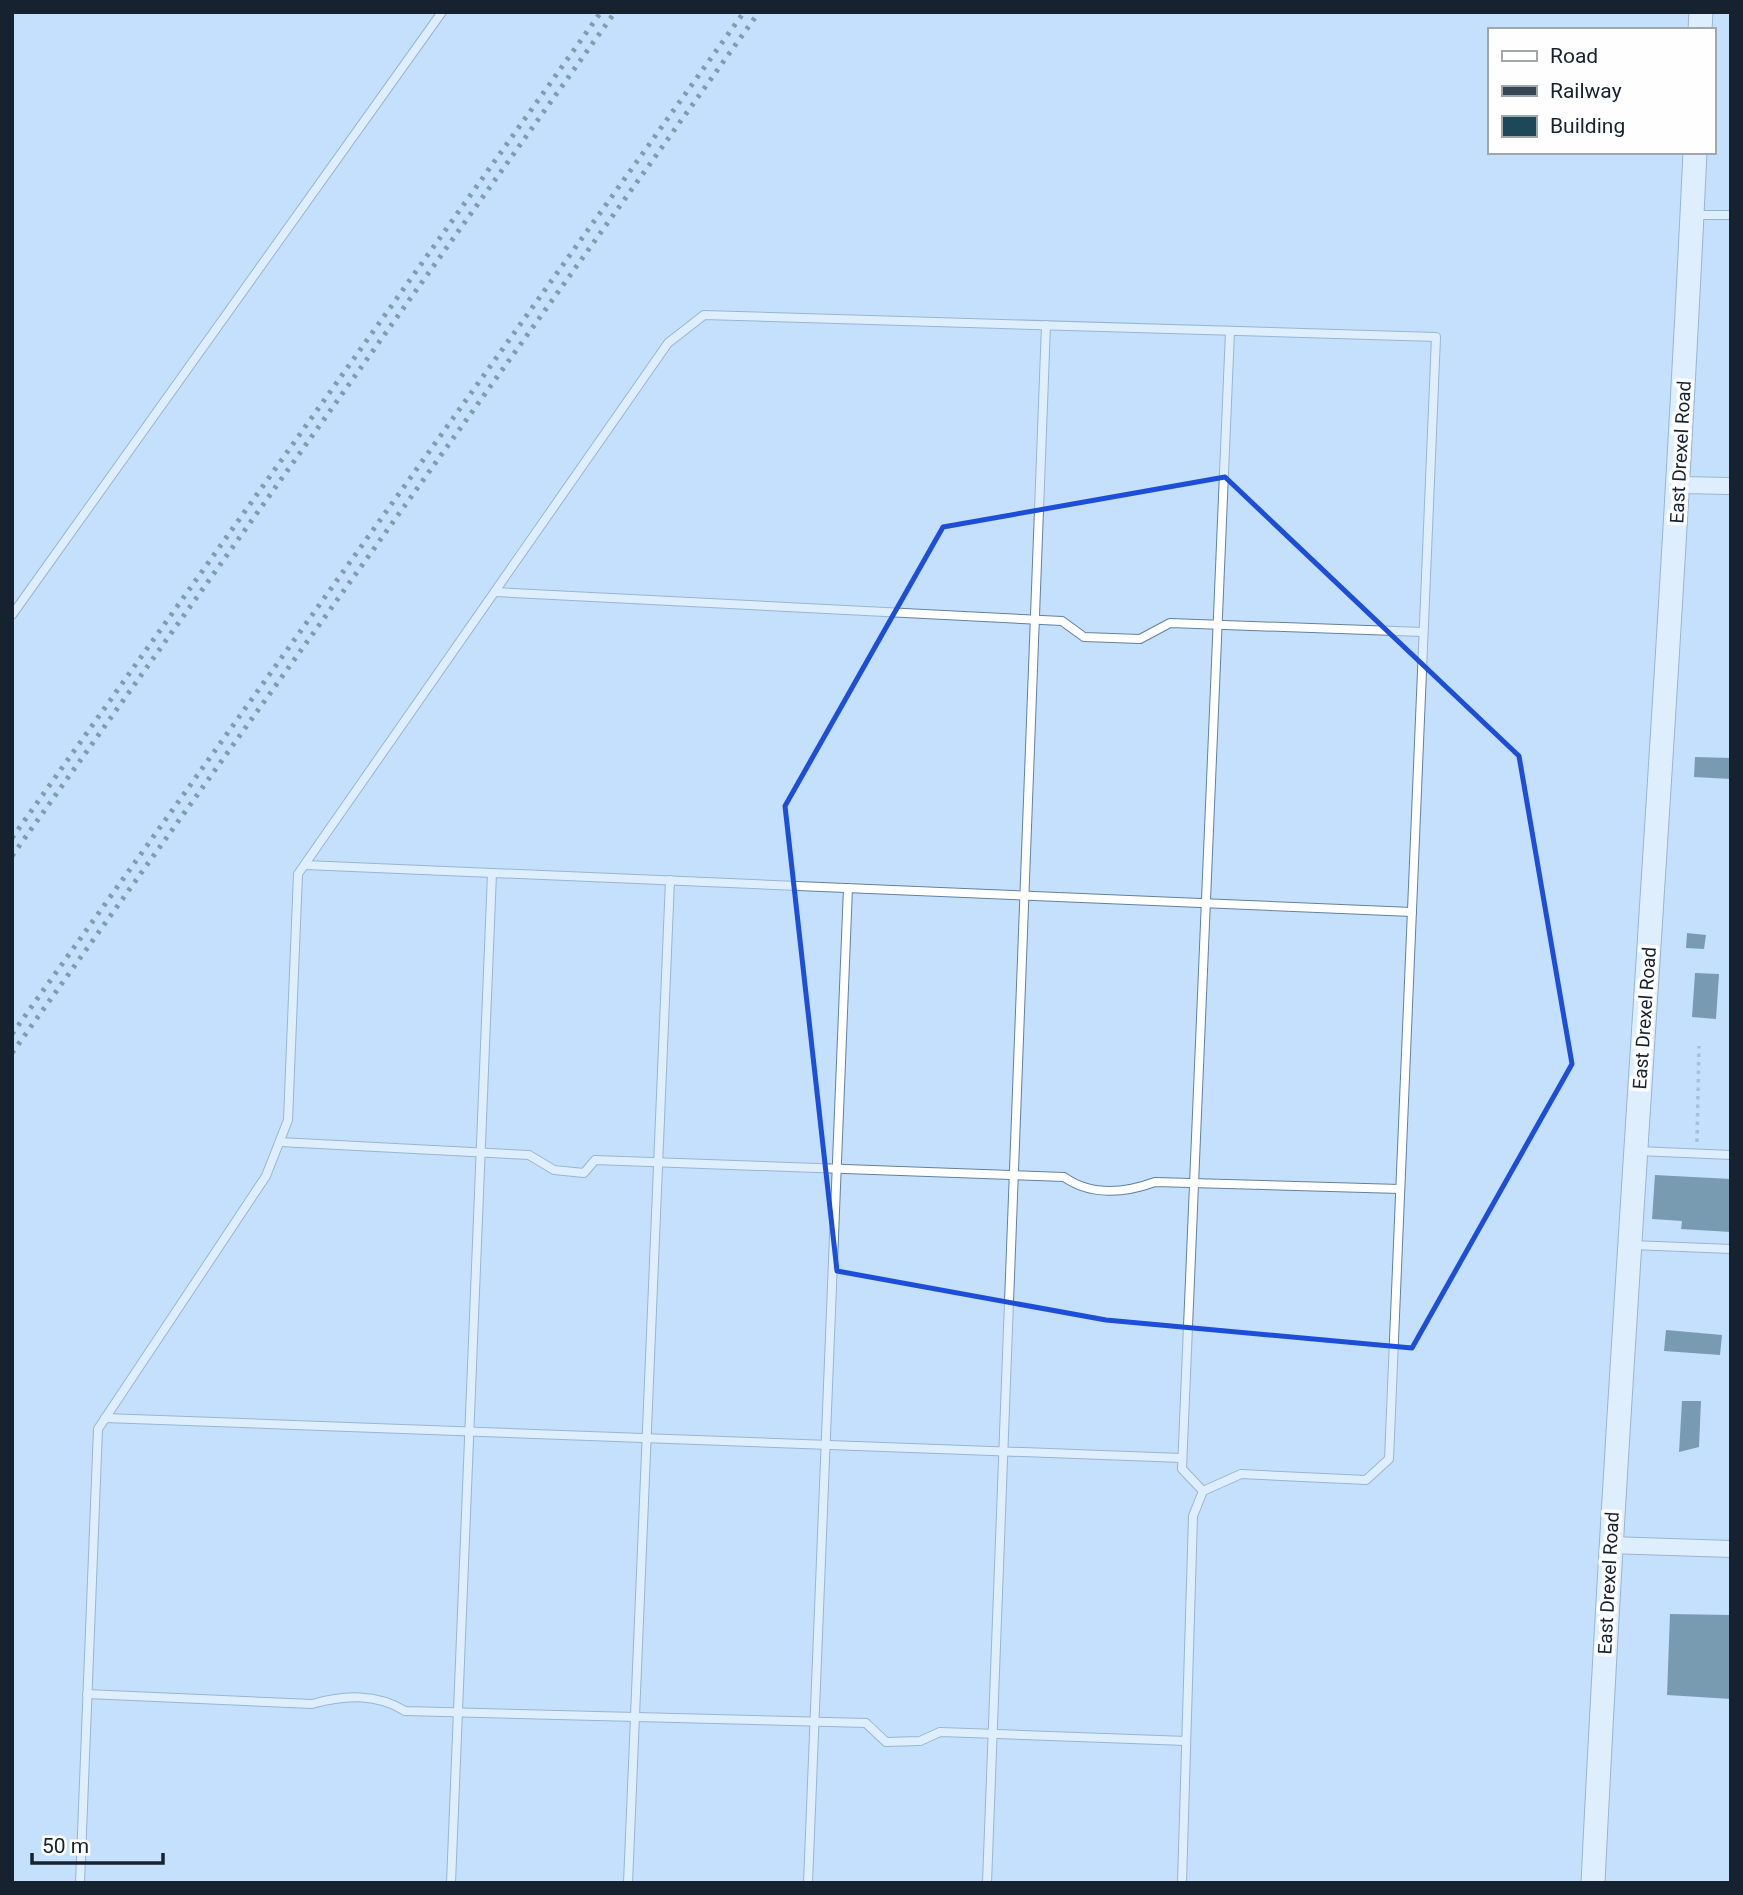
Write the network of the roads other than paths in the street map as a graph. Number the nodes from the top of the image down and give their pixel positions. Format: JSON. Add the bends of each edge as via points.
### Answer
{"nodes":[{"id":1,"x":442,"y":12,"type":"edge"},
{"id":2,"x":1695,"y":154,"type":"edge"},
{"id":3,"x":1692,"y":215,"type":"junction"},
{"id":4,"x":1731,"y":215,"type":"edge"},
{"id":5,"x":1046,"y":325,"type":"junction"},
{"id":6,"x":1230,"y":331,"type":"junction"},
{"id":7,"x":1679,"y":485,"type":"junction"},
{"id":8,"x":1731,"y":486,"type":"edge"},
{"id":9,"x":495,"y":592,"type":"junction"},
{"id":10,"x":12,"y":615,"type":"edge"},
{"id":11,"x":1034,"y":620,"type":"junction"},
{"id":12,"x":1218,"y":625,"type":"junction"},
{"id":13,"x":1423,"y":632,"type":"junction"},
{"id":14,"x":305,"y":864,"type":"junction"},
{"id":15,"x":492,"y":873,"type":"junction"},
{"id":16,"x":670,"y":880,"type":"junction"},
{"id":17,"x":848,"y":888,"type":"junction"},
{"id":18,"x":1024,"y":896,"type":"junction"},
{"id":19,"x":1206,"y":903,"type":"junction"},
{"id":20,"x":1412,"y":912,"type":"junction"},
{"id":21,"x":279,"y":1142,"type":"junction"},
{"id":22,"x":1635,"y":1151,"type":"junction"},
{"id":23,"x":480,"y":1153,"type":"junction"},
{"id":24,"x":1731,"y":1155,"type":"edge"},
{"id":25,"x":658,"y":1163,"type":"junction"},
{"id":26,"x":836,"y":1169,"type":"junction"},
{"id":27,"x":1014,"y":1175,"type":"junction"},
{"id":28,"x":1194,"y":1183,"type":"junction"},
{"id":29,"x":1400,"y":1189,"type":"junction"},
{"id":30,"x":1629,"y":1244,"type":"junction"},
{"id":31,"x":1731,"y":1249,"type":"edge"},
{"id":32,"x":105,"y":1418,"type":"junction"},
{"id":33,"x":469,"y":1432,"type":"junction"},
{"id":34,"x":647,"y":1438,"type":"junction"},
{"id":35,"x":825,"y":1445,"type":"junction"},
{"id":36,"x":1003,"y":1451,"type":"junction"},
{"id":37,"x":1182,"y":1458,"type":"junction"},
{"id":38,"x":1203,"y":1491,"type":"junction"},
{"id":39,"x":1609,"y":1545,"type":"junction"},
{"id":40,"x":1731,"y":1549,"type":"edge"},
{"id":41,"x":87,"y":1694,"type":"junction"},
{"id":42,"x":458,"y":1712,"type":"junction"},
{"id":43,"x":635,"y":1717,"type":"junction"},
{"id":44,"x":814,"y":1722,"type":"junction"},
{"id":45,"x":993,"y":1734,"type":"junction"},
{"id":46,"x":1186,"y":1741,"type":"junction"},
{"id":47,"x":80,"y":1883,"type":"edge"},
{"id":48,"x":451,"y":1883,"type":"edge"},
{"id":49,"x":628,"y":1883,"type":"edge"},
{"id":50,"x":808,"y":1883,"type":"edge"},
{"id":51,"x":987,"y":1883,"type":"edge"},
{"id":52,"x":1182,"y":1883,"type":"edge"},
{"id":53,"x":1593,"y":1883,"type":"edge"}],
"edges":[{"from":1,"to":10,"type":"lane"},
{"from":2,"to":3,"type":"street","name":"East Drexel Road"},
{"from":3,"to":4,"type":"lane"},
{"from":3,"to":7,"type":"street","name":"East Drexel Road"},
{"from":5,"to":6,"type":"lane"},
{"from":5,"to":9,"type":"lane","via":[[704,315],[668,343]]},
{"from":5,"to":11,"type":"lane"},
{"from":6,"to":12,"type":"lane"},
{"from":6,"to":13,"type":"lane","via":[[1436,337]]},
{"from":7,"to":8,"type":"street"},
{"from":7,"to":22,"type":"street","name":"East Drexel Road"},
{"from":9,"to":11,"type":"lane"},
{"from":9,"to":14,"type":"lane"},
{"from":11,"to":12,"type":"lane","via":[[1062,621],[1084,637],[1140,639],[1170,624]]},
{"from":11,"to":18,"type":"lane"},
{"from":12,"to":13,"type":"lane"},
{"from":12,"to":19,"type":"lane"},
{"from":13,"to":20,"type":"lane"},
{"from":14,"to":15,"type":"lane"},
{"from":14,"to":21,"type":"lane","via":[[298,874],[288,1120]]},
{"from":15,"to":16,"type":"lane"},
{"from":15,"to":23,"type":"lane"},
{"from":16,"to":17,"type":"lane"},
{"from":16,"to":25,"type":"lane"},
{"from":17,"to":18,"type":"lane"},
{"from":17,"to":26,"type":"lane"},
{"from":18,"to":19,"type":"lane"},
{"from":18,"to":27,"type":"lane"},
{"from":19,"to":20,"type":"lane"},
{"from":19,"to":28,"type":"lane"},
{"from":20,"to":29,"type":"lane"},
{"from":21,"to":23,"type":"lane"},
{"from":21,"to":32,"type":"lane","via":[[266,1176]]},
{"from":22,"to":24,"type":"lane"},
{"from":22,"to":30,"type":"street","name":"East Drexel Road"},
{"from":23,"to":25,"type":"lane","via":[[529,1155],[554,1170],[584,1173],[595,1160]]},
{"from":23,"to":33,"type":"lane"},
{"from":25,"to":26,"type":"lane"},
{"from":25,"to":34,"type":"lane"},
{"from":26,"to":27,"type":"lane"},
{"from":26,"to":35,"type":"lane"},
{"from":27,"to":28,"type":"lane","via":[[1064,1177],[1081,1189],[1132,1191],[1155,1182]]},
{"from":27,"to":36,"type":"lane"},
{"from":28,"to":29,"type":"lane"},
{"from":28,"to":37,"type":"lane"},
{"from":29,"to":38,"type":"lane","via":[[1389,1459],[1366,1480],[1241,1474]]},
{"from":30,"to":31,"type":"lane"},
{"from":30,"to":39,"type":"street","name":"East Drexel Road"},
{"from":32,"to":33,"type":"lane"},
{"from":32,"to":41,"type":"lane","via":[[98,1429]]},
{"from":33,"to":34,"type":"lane"},
{"from":33,"to":42,"type":"lane"},
{"from":34,"to":35,"type":"lane"},
{"from":34,"to":43,"type":"lane"},
{"from":35,"to":36,"type":"lane"},
{"from":35,"to":44,"type":"lane"},
{"from":36,"to":37,"type":"lane"},
{"from":36,"to":45,"type":"lane"},
{"from":37,"to":38,"type":"lane","via":[[1182,1469]]},
{"from":38,"to":46,"type":"lane","via":[[1193,1516]]},
{"from":39,"to":40,"type":"street"},
{"from":39,"to":53,"type":"street","name":"East Drexel Road"},
{"from":41,"to":42,"type":"lane","via":[[312,1704],[339,1696],[387,1700],[405,1711]]},
{"from":41,"to":47,"type":"lane"},
{"from":42,"to":43,"type":"lane"},
{"from":42,"to":48,"type":"lane"},
{"from":43,"to":44,"type":"lane"},
{"from":43,"to":49,"type":"lane"},
{"from":44,"to":45,"type":"lane","via":[[866,1723],[886,1742],[920,1741],[940,1732]]},
{"from":44,"to":50,"type":"lane"},
{"from":45,"to":46,"type":"lane"},
{"from":45,"to":51,"type":"lane"},
{"from":46,"to":52,"type":"lane"}]}
